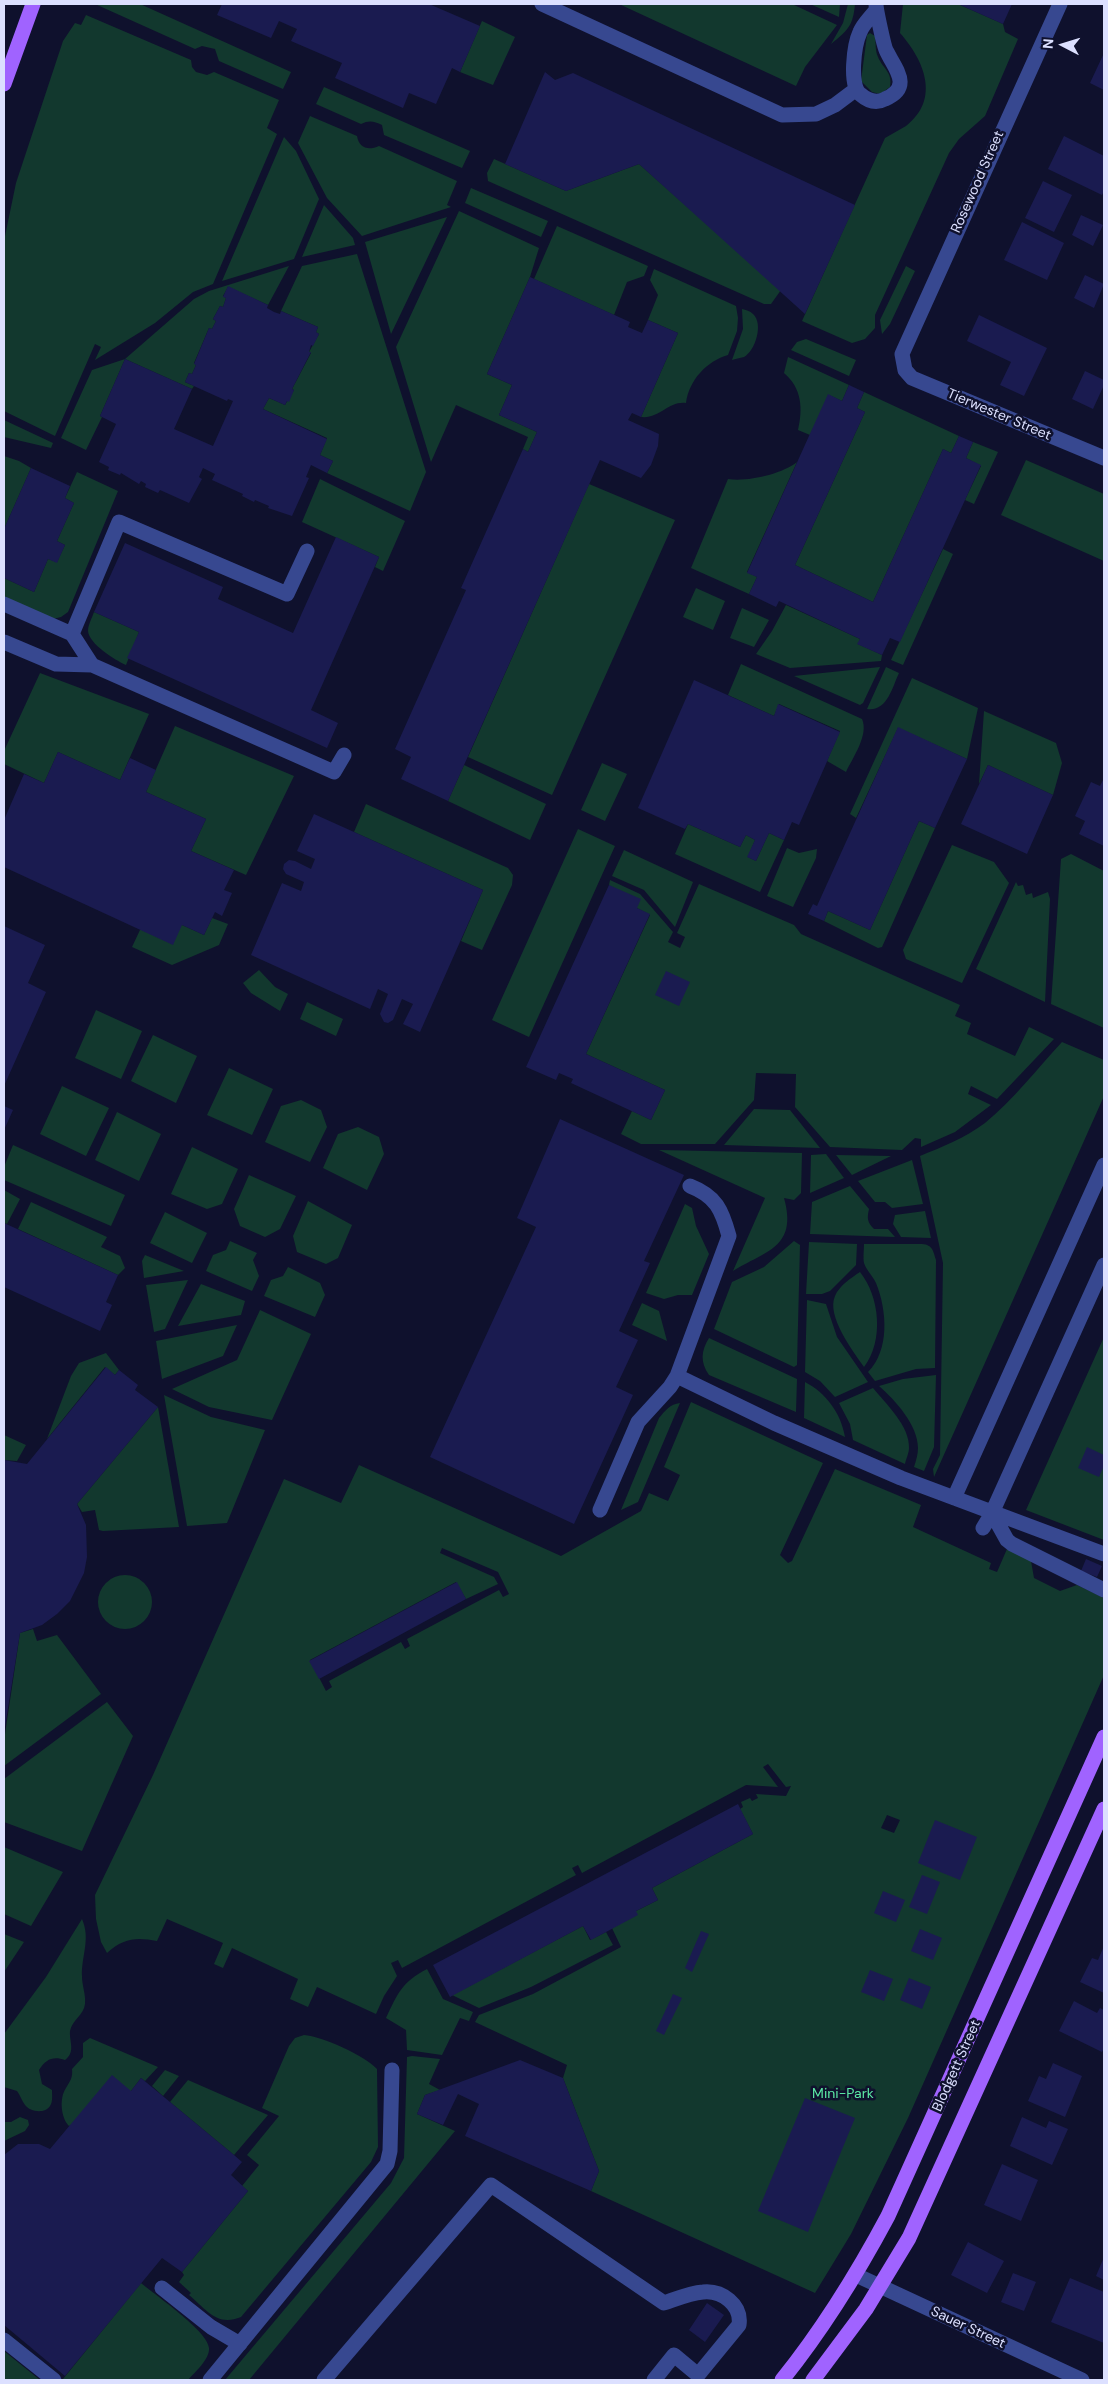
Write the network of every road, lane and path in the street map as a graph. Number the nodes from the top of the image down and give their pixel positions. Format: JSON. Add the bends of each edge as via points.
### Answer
{"nodes":[{"id":1,"x":33,"y":4,"type":"edge"},
{"id":2,"x":542,"y":4,"type":"edge"},
{"id":3,"x":1060,"y":4,"type":"edge"},
{"id":4,"x":876,"y":7,"type":"edge"},
{"id":5,"x":4,"y":84,"type":"edge"},
{"id":6,"x":855,"y":90,"type":"junction"},
{"id":7,"x":902,"y":362,"type":"joint"},
{"id":8,"x":1104,"y":458,"type":"edge"},
{"id":9,"x":307,"y":551,"type":"dead end"},
{"id":10,"x":4,"y":604,"type":"edge"},
{"id":11,"x":72,"y":634,"type":"junction"},
{"id":12,"x":4,"y":642,"type":"edge"},
{"id":13,"x":92,"y":666,"type":"junction"},
{"id":14,"x":344,"y":755,"type":"dead end"},
{"id":15,"x":1104,"y":1165,"type":"edge"},
{"id":16,"x":690,"y":1186,"type":"dead end"},
{"id":17,"x":1104,"y":1265,"type":"edge"},
{"id":18,"x":677,"y":1376,"type":"junction"},
{"id":19,"x":954,"y":1498,"type":"junction"},
{"id":20,"x":600,"y":1510,"type":"dead end"},
{"id":21,"x":992,"y":1513,"type":"junction"},
{"id":22,"x":983,"y":1528,"type":"dead end"},
{"id":23,"x":1054,"y":1535,"type":"junction"},
{"id":24,"x":1104,"y":1554,"type":"edge"},
{"id":25,"x":1043,"y":1558,"type":"junction"},
{"id":26,"x":1104,"y":1590,"type":"edge"},
{"id":27,"x":1104,"y":1736,"type":"edge"},
{"id":28,"x":1104,"y":1808,"type":"edge"},
{"id":29,"x":1006,"y":1959,"type":"junction"},
{"id":30,"x":1030,"y":1971,"type":"junction"},
{"id":31,"x":392,"y":2070,"type":"dead end"},
{"id":32,"x":856,"y":2275,"type":"junction"},
{"id":33,"x":880,"y":2287,"type":"junction"},
{"id":34,"x":162,"y":2288,"type":"dead end"},
{"id":35,"x":4,"y":2340,"type":"edge"},
{"id":36,"x":240,"y":2344,"type":"junction"},
{"id":37,"x":54,"y":2380,"type":"edge"},
{"id":38,"x":210,"y":2380,"type":"edge"},
{"id":39,"x":324,"y":2380,"type":"edge"},
{"id":40,"x":654,"y":2380,"type":"edge"},
{"id":41,"x":782,"y":2380,"type":"edge"},
{"id":42,"x":812,"y":2380,"type":"edge"},
{"id":43,"x":1082,"y":2380,"type":"edge"}],
"edges":[{"from":1,"to":5,"type":"main road"},
{"from":2,"to":6,"type":"street","via":[[782,115],[816,114]]},
{"from":3,"to":7,"type":"street","name":"Rosewood Street","via":[[904,346]]},
{"from":4,"to":6,"type":"street","via":[[860,32],[853,79]]},
{"from":4,"to":6,"type":"street","via":[[884,45],[900,73],[899,86],[893,96],[881,101],[871,101]]},
{"from":7,"to":8,"type":"street","name":"Tierwester Street","via":[[912,378]]},
{"from":9,"to":11,"type":"street","via":[[286,594],[120,522]]},
{"from":10,"to":11,"type":"street"},
{"from":11,"to":13,"type":"street"},
{"from":12,"to":13,"type":"street","via":[[56,664]]},
{"from":13,"to":14,"type":"street","via":[[334,772]]},
{"from":15,"to":19,"type":"street"},
{"from":16,"to":18,"type":"street","via":[[706,1192],[723,1214],[729,1236]]},
{"from":17,"to":21,"type":"street"},
{"from":18,"to":19,"type":"street","via":[[774,1423]]},
{"from":18,"to":20,"type":"street","via":[[638,1422]]},
{"from":19,"to":21,"type":"street"},
{"from":21,"to":22,"type":"street"},
{"from":21,"to":23,"type":"street"},
{"from":21,"to":25,"type":"street","via":[[1007,1540]]},
{"from":23,"to":24,"type":"street"},
{"from":23,"to":25,"type":"street"},
{"from":25,"to":26,"type":"street"},
{"from":27,"to":29,"type":"main road","name":"Blodgett Street"},
{"from":28,"to":30,"type":"main road","name":"Blodgett Street"},
{"from":29,"to":30,"type":"main road"},
{"from":29,"to":32,"type":"main road","name":"Blodgett Street","via":[[902,2188]]},
{"from":30,"to":33,"type":"main road","name":"Blodgett Street","via":[[924,2208]]},
{"from":31,"to":36,"type":"street","via":[[387,2164]]},
{"from":32,"to":33,"type":"street","name":"Sauer Street"},
{"from":32,"to":41,"type":"main road","name":"Blodgett Street"},
{"from":33,"to":42,"type":"main road","name":"Blodgett Street"},
{"from":33,"to":43,"type":"street","name":"Sauer Street"},
{"from":34,"to":36,"type":"street","via":[[211,2327]]},
{"from":35,"to":37,"type":"street"},
{"from":36,"to":38,"type":"street"},
{"from":39,"to":40,"type":"street","via":[[491,2184],[664,2303],[703,2292],[724,2297],[736,2306],[739,2324],[698,2375],[674,2355]]}]}
